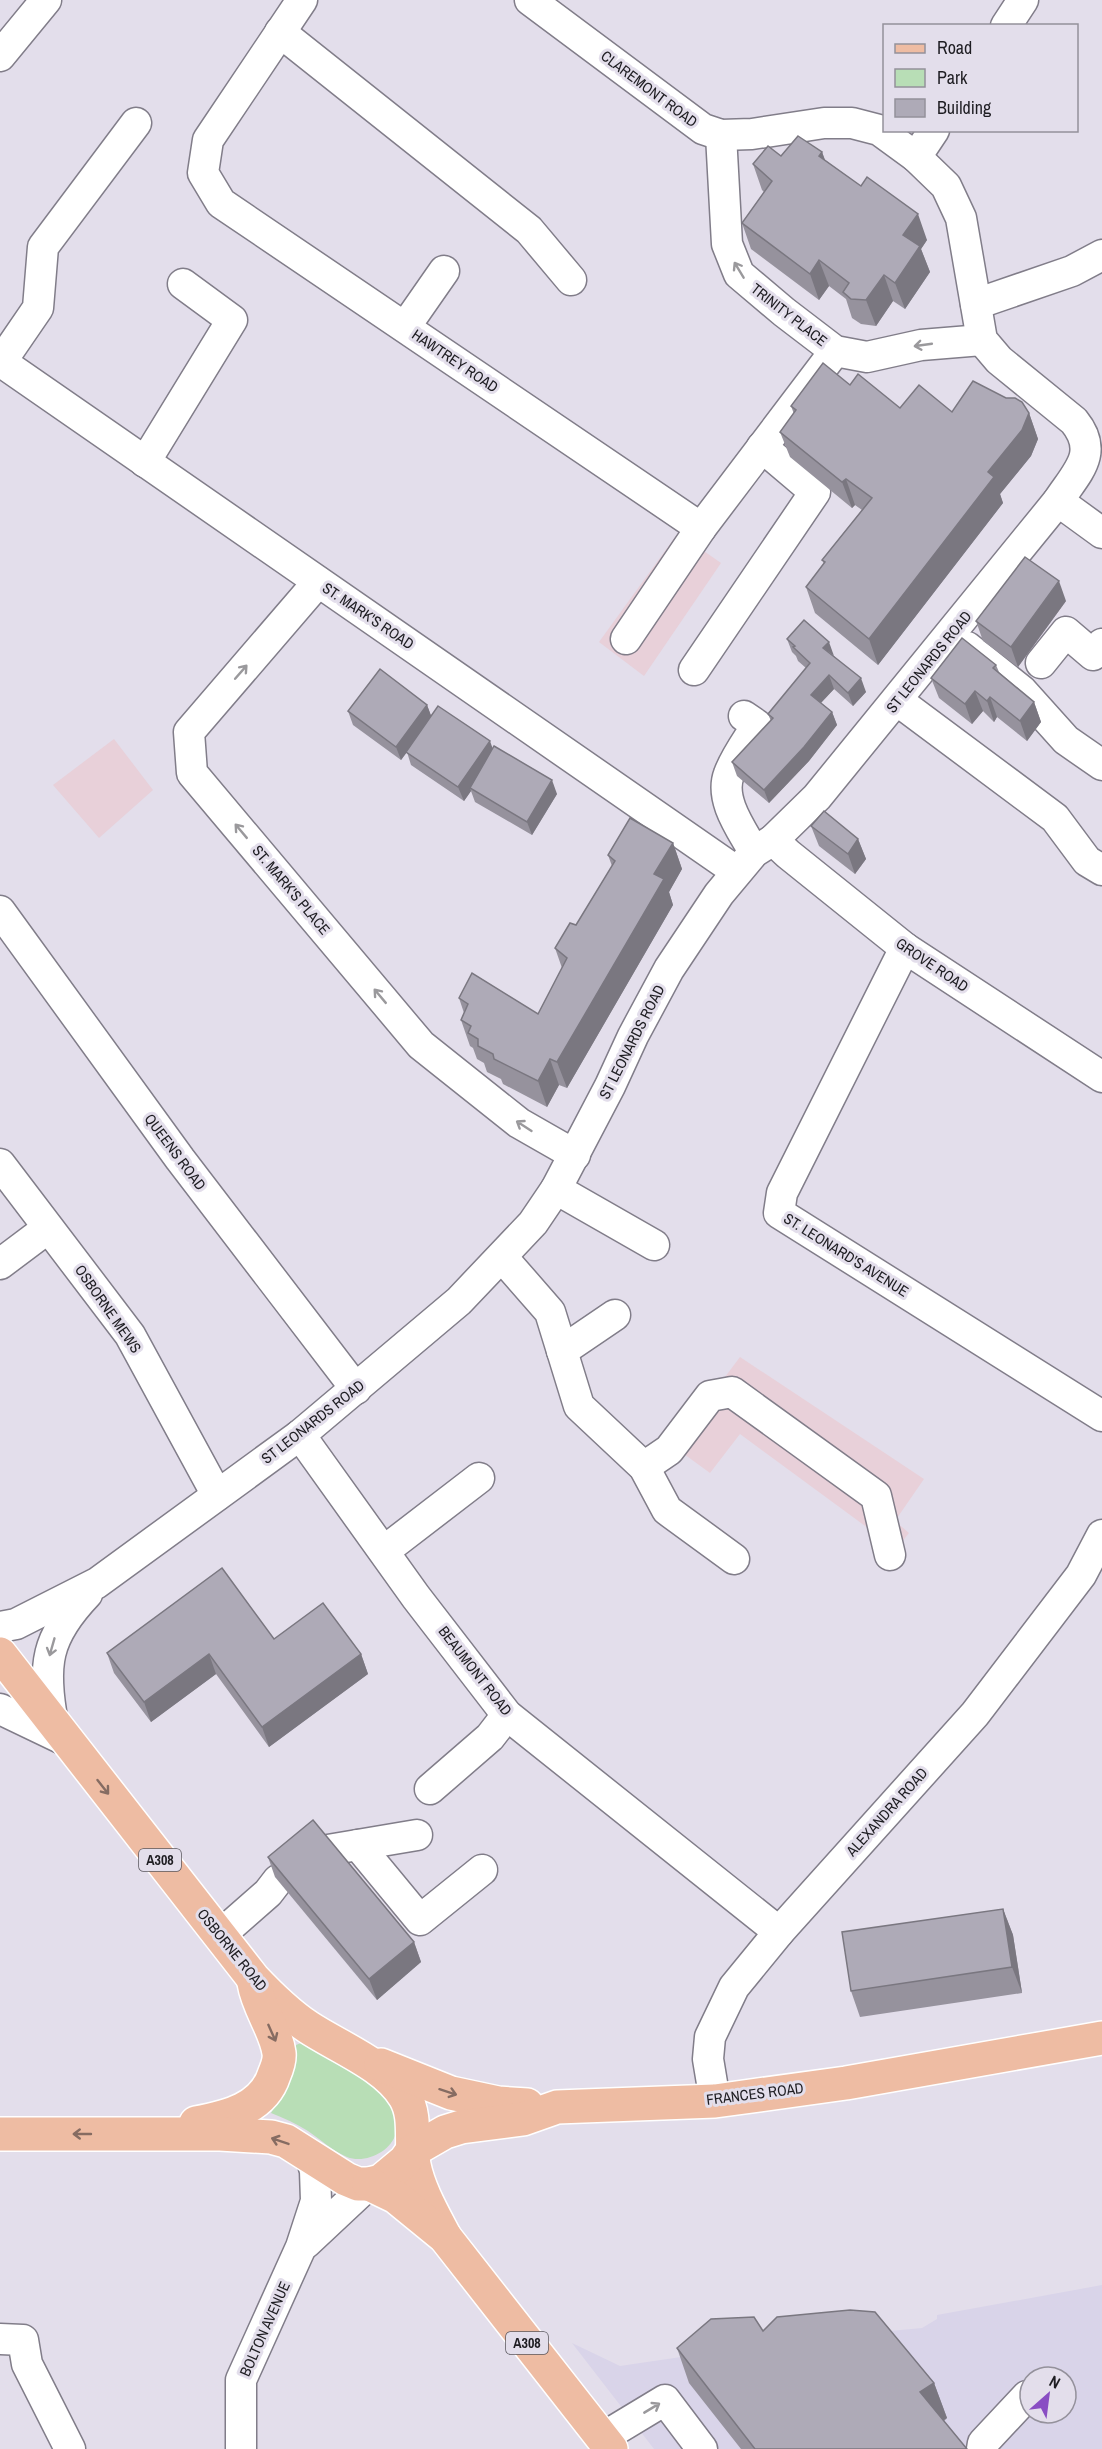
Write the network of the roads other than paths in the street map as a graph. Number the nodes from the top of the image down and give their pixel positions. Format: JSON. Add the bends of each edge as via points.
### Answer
{"nodes":[{"id":1,"x":46,"y":0,"type":"edge"},
{"id":2,"x":302,"y":0,"type":"edge"},
{"id":3,"x":530,"y":0,"type":"edge"},
{"id":4,"x":1023,"y":0,"type":"edge"},
{"id":5,"x":1007,"y":24,"type":"edge"},
{"id":6,"x":280,"y":32,"type":"junction"},
{"id":7,"x":0,"y":56,"type":"edge"},
{"id":8,"x":136,"y":123,"type":"dead end"},
{"id":9,"x":933,"y":132,"type":"edge"},
{"id":10,"x":721,"y":135,"type":"junction"},
{"id":11,"x":916,"y":158,"type":"junction"},
{"id":12,"x":1102,"y":255,"type":"edge"},
{"id":13,"x":444,"y":271,"type":"dead end"},
{"id":14,"x":571,"y":280,"type":"dead end"},
{"id":15,"x":183,"y":284,"type":"dead end"},
{"id":16,"x":976,"y":304,"type":"junction"},
{"id":17,"x":405,"y":327,"type":"junction"},
{"id":18,"x":981,"y":340,"type":"junction"},
{"id":19,"x":835,"y":351,"type":"junction"},
{"id":20,"x":0,"y":361,"type":"edge"},
{"id":21,"x":1095,"y":441,"type":"edge"},
{"id":22,"x":762,"y":447,"type":"junction"},
{"id":23,"x":145,"y":462,"type":"junction"},
{"id":24,"x":1058,"y":501,"type":"junction"},
{"id":25,"x":701,"y":528,"type":"junction"},
{"id":26,"x":1102,"y":533,"type":"edge"},
{"id":27,"x":318,"y":582,"type":"junction"},
{"id":28,"x":951,"y":634,"type":"junction"},
{"id":29,"x":626,"y":639,"type":"dead end"},
{"id":30,"x":1102,"y":644,"type":"edge"},
{"id":31,"x":1041,"y":663,"type":"dead end"},
{"id":32,"x":694,"y":670,"type":"dead end"},
{"id":33,"x":898,"y":701,"type":"junction"},
{"id":34,"x":744,"y":716,"type":"dead end"},
{"id":35,"x":1102,"y":765,"type":"edge"},
{"id":36,"x":754,"y":854,"type":"junction"},
{"id":37,"x":1102,"y":870,"type":"edge"},
{"id":38,"x":0,"y":911,"type":"edge"},
{"id":39,"x":905,"y":948,"type":"junction"},
{"id":40,"x":1102,"y":1077,"type":"edge"},
{"id":41,"x":574,"y":1155,"type":"junction"},
{"id":42,"x":0,"y":1164,"type":"edge"},
{"id":43,"x":556,"y":1189,"type":"junction"},
{"id":44,"x":48,"y":1228,"type":"junction"},
{"id":45,"x":654,"y":1245,"type":"dead end"},
{"id":46,"x":502,"y":1257,"type":"junction"},
{"id":47,"x":0,"y":1264,"type":"edge"},
{"id":48,"x":615,"y":1315,"type":"dead end"},
{"id":49,"x":562,"y":1351,"type":"junction"},
{"id":50,"x":356,"y":1389,"type":"junction"},
{"id":51,"x":1102,"y":1416,"type":"edge"},
{"id":52,"x":300,"y":1435,"type":"junction"},
{"id":53,"x":644,"y":1467,"type":"junction"},
{"id":54,"x":479,"y":1478,"type":"dead end"},
{"id":55,"x":218,"y":1496,"type":"junction"},
{"id":56,"x":1102,"y":1535,"type":"edge"},
{"id":57,"x":384,"y":1551,"type":"junction"},
{"id":58,"x":890,"y":1555,"type":"dead end"},
{"id":59,"x":734,"y":1559,"type":"dead end"},
{"id":60,"x":97,"y":1583,"type":"junction"},
{"id":61,"x":0,"y":1627,"type":"edge"},
{"id":62,"x":0,"y":1654,"type":"edge"},
{"id":63,"x":0,"y":1709,"type":"edge"},
{"id":64,"x":507,"y":1715,"type":"junction"},
{"id":65,"x":59,"y":1732,"type":"junction"},
{"id":66,"x":430,"y":1789,"type":"dead end"},
{"id":67,"x":417,"y":1835,"type":"dead end"},
{"id":68,"x":358,"y":1845,"type":"junction"},
{"id":69,"x":328,"y":1850,"type":"edge"},
{"id":70,"x":482,"y":1870,"type":"dead end"},
{"id":71,"x":278,"y":1880,"type":"edge"},
{"id":72,"x":779,"y":1932,"type":"junction"},
{"id":73,"x":219,"y":1936,"type":"junction"},
{"id":74,"x":253,"y":1978,"type":"junction"},
{"id":75,"x":1102,"y":2038,"type":"edge"},
{"id":76,"x":355,"y":2054,"type":"junction"},
{"id":77,"x":715,"y":2100,"type":"junction"},
{"id":78,"x":557,"y":2107,"type":"junction"},
{"id":79,"x":0,"y":2134,"type":"edge"},
{"id":80,"x":141,"y":2134,"type":"junction"},
{"id":81,"x":412,"y":2151,"type":"junction"},
{"id":82,"x":311,"y":2157,"type":"junction"},
{"id":83,"x":369,"y":2184,"type":"junction"},
{"id":84,"x":445,"y":2236,"type":"junction"},
{"id":85,"x":301,"y":2247,"type":"junction"},
{"id":86,"x":0,"y":2339,"type":"edge"},
{"id":87,"x":1018,"y":2406,"type":"edge"},
{"id":88,"x":607,"y":2444,"type":"edge"},
{"id":89,"x":70,"y":2449,"type":"edge"},
{"id":90,"x":241,"y":2449,"type":"edge"},
{"id":91,"x":702,"y":2449,"type":"edge"},
{"id":92,"x":982,"y":2449,"type":"edge"}],
"edges":[{"from":1,"to":7,"type":"street"},
{"from":2,"to":6,"type":"street","name":"HAWTREY ROAD"},
{"from":3,"to":10,"type":"street","name":"CLAREMONT ROAD","via":[[703,129]]},
{"from":4,"to":5,"type":"street"},
{"from":6,"to":14,"type":"street","via":[[529,230]]},
{"from":6,"to":17,"type":"street","name":"HAWTREY ROAD","via":[[208,140],[203,174],[221,202]]},
{"from":8,"to":20,"type":"street","via":[[43,247],[38,308]]},
{"from":9,"to":11,"type":"street"},
{"from":10,"to":11,"type":"street","name":"CLAREMONT ROAD","via":[[852,123],[879,130]]},
{"from":19,"to":10,"type":"street","name":"TRINITY PLACE","one_way":true,"via":[[739,274],[727,244]]},
{"from":11,"to":16,"type":"street","via":[[946,186],[961,218]]},
{"from":12,"to":16,"type":"street","via":[[1072,271]]},
{"from":13,"to":17,"type":"street"},
{"from":15,"to":23,"type":"street","via":[[232,320]]},
{"from":16,"to":18,"type":"street"},
{"from":17,"to":25,"type":"street","name":"HAWTREY ROAD"},
{"from":18,"to":19,"type":"street","name":"TRINITY PLACE","one_way":true,"via":[[921,345],[867,357]]},
{"from":18,"to":21,"type":"street","via":[[999,360]]},
{"from":19,"to":22,"type":"street"},
{"from":20,"to":23,"type":"street","name":"ST. MARK'S ROAD"},
{"from":21,"to":24,"type":"street","name":"ST LEONARDS ROAD"},
{"from":22,"to":25,"type":"street"},
{"from":22,"to":32,"type":"street","via":[[814,492]]},
{"from":23,"to":27,"type":"street","name":"ST. MARK'S ROAD"},
{"from":24,"to":26,"type":"street"},
{"from":24,"to":28,"type":"street","name":"ST LEONARDS ROAD"},
{"from":25,"to":29,"type":"street"},
{"from":27,"to":36,"type":"street","name":"ST. MARK'S ROAD"},
{"from":41,"to":27,"type":"street","name":"ST. MARK'S PLACE","one_way":true,"via":[[519,1123],[421,1045],[192,773],[189,732]]},
{"from":28,"to":33,"type":"street","name":"ST LEONARDS ROAD"},
{"from":28,"to":35,"type":"street","via":[[1022,691],[1066,740]]},
{"from":30,"to":31,"type":"street","via":[[1093,656],[1066,632]]},
{"from":33,"to":36,"type":"street","name":"ST LEONARDS ROAD","via":[[817,797]]},
{"from":33,"to":37,"type":"street","via":[[1055,818],[1087,861]]},
{"from":34,"to":36,"type":"street","via":[[757,725],[728,775],[728,791],[729,804]]},
{"from":36,"to":39,"type":"street","name":"GROVE ROAD","via":[[788,854]]},
{"from":36,"to":41,"type":"street","name":"ST LEONARDS ROAD","via":[[700,921],[669,969]]},
{"from":38,"to":50,"type":"street","name":"QUEENS ROAD","via":[[180,1159]]},
{"from":39,"to":40,"type":"street","name":"GROVE ROAD"},
{"from":39,"to":51,"type":"street","name":"ST. LEONARD'S AVENUE","via":[[782,1193],[779,1213]]},
{"from":41,"to":43,"type":"street","name":"ST LEONARDS ROAD"},
{"from":42,"to":44,"type":"street","name":"OSBORNE MEWS"},
{"from":43,"to":45,"type":"street"},
{"from":43,"to":46,"type":"street","name":"ST LEONARDS ROAD","via":[[533,1223]]},
{"from":44,"to":47,"type":"street"},
{"from":44,"to":55,"type":"street","name":"OSBORNE MEWS","via":[[130,1335]]},
{"from":46,"to":49,"type":"street","via":[[550,1312]]},
{"from":46,"to":50,"type":"street","name":"ST LEONARDS ROAD","via":[[459,1301]]},
{"from":48,"to":49,"type":"street"},
{"from":49,"to":53,"type":"street","via":[[579,1406]]},
{"from":50,"to":52,"type":"street","name":"ST LEONARDS ROAD"},
{"from":52,"to":55,"type":"street","name":"ST LEONARDS ROAD"},
{"from":52,"to":57,"type":"street","name":"BEAUMONT ROAD"},
{"from":53,"to":58,"type":"street","via":[[669,1450],[710,1396],[732,1392],[876,1496]]},
{"from":53,"to":59,"type":"street","via":[[667,1510]]},
{"from":54,"to":57,"type":"street"},
{"from":55,"to":60,"type":"street","name":"ST LEONARDS ROAD"},
{"from":56,"to":72,"type":"street","name":"ALEXANDRA ROAD","via":[[1081,1575],[975,1714]]},
{"from":57,"to":64,"type":"street","name":"BEAUMONT ROAD"},
{"from":60,"to":61,"type":"street","name":"ST LEONARDS ROAD","via":[[16,1624]]},
{"from":60,"to":65,"type":"street","name":"ST LEONARDS ROAD","one_way":true,"via":[[64,1620],[51,1646],[46,1670]]},
{"from":62,"to":65,"type":"main road","name":"OSBORNE ROAD","number":"A308"},
{"from":63,"to":65,"type":"street"},
{"from":64,"to":66,"type":"street","via":[[490,1737]]},
{"from":64,"to":72,"type":"street","name":"BEAUMONT ROAD"},
{"from":65,"to":73,"type":"main road","name":"OSBORNE ROAD","number":"A308","one_way":true},
{"from":67,"to":68,"type":"street"},
{"from":68,"to":69,"type":"street"},
{"from":68,"to":70,"type":"street","via":[[420,1920]]},
{"from":71,"to":73,"type":"street"},
{"from":72,"to":77,"type":"street","name":"ALEXANDRA ROAD","via":[[734,1987],[710,2037],[708,2059]]},
{"from":73,"to":74,"type":"main road","name":"OSBORNE ROAD","number":"A308"},
{"from":74,"to":76,"type":"main road","name":"OSBORNE ROAD","number":"A308","via":[[290,2014]]},
{"from":74,"to":80,"type":"main road","one_way":true,"via":[[256,1997],[279,2054],[273,2080],[256,2102],[244,2109],[222,2118]]},
{"from":75,"to":77,"type":"main road","name":"FRANCES ROAD","via":[[846,2083]]},
{"from":76,"to":78,"type":"main road","one_way":true,"via":[[459,2096]]},
{"from":76,"to":81,"type":"main road","name":"OSBORNE ROAD","number":"A308","via":[[405,2096],[412,2122]]},
{"from":77,"to":78,"type":"main road","name":"FRANCES ROAD"},
{"from":78,"to":81,"type":"main road","name":"FRANCES ROAD","via":[[524,2119],[461,2127]]},
{"from":80,"to":79,"type":"main road","number":"A308","one_way":true},
{"from":82,"to":80,"type":"main road","number":"A308","one_way":true,"via":[[286,2141],[271,2137]]},
{"from":81,"to":83,"type":"main road","name":"FRANCES ROAD","via":[[396,2170]]},
{"from":81,"to":84,"type":"main road","name":"OSBORNE ROAD","number":"A308","via":[[420,2183]]},
{"from":82,"to":83,"type":"main road","number":"A308","via":[[346,2180]]},
{"from":82,"to":85,"type":"street","name":"BOLTON AVENUE","via":[[316,2200]]},
{"from":83,"to":84,"type":"main road","name":"OSBORNE ROAD","number":"A308","via":[[396,2197]]},
{"from":83,"to":85,"type":"street","name":"BOLTON AVENUE"},
{"from":84,"to":88,"type":"main road","name":"OSBORNE ROAD","number":"A308"},
{"from":85,"to":90,"type":"street","name":"BOLTON AVENUE","via":[[241,2380]]},
{"from":86,"to":89,"type":"street","via":[[23,2340],[27,2364]]},
{"from":87,"to":92,"type":"street","via":[[983,2443]]},
{"from":88,"to":91,"type":"street","one_way":true,"via":[[665,2400]]}]}
